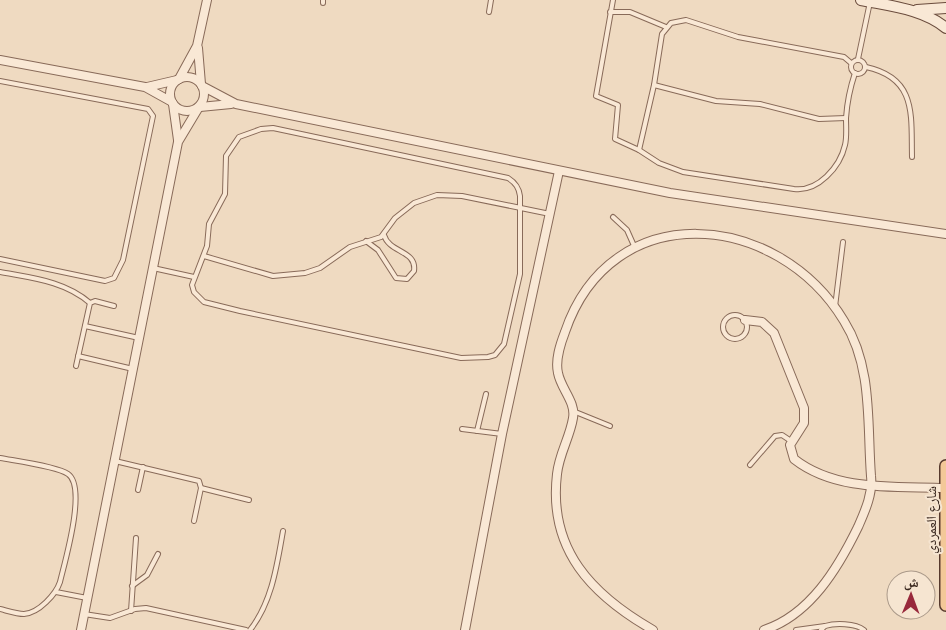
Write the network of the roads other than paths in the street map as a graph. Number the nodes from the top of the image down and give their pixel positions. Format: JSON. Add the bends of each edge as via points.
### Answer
{"nodes":[{"id":1,"x":206,"y":0,"type":"edge"},
{"id":2,"x":491,"y":0,"type":"edge"},
{"id":3,"x":613,"y":0,"type":"edge"},
{"id":4,"x":867,"y":1,"type":"edge"},
{"id":5,"x":946,"y":8,"type":"edge"},
{"id":6,"x":909,"y":10,"type":"junction"},
{"id":7,"x":489,"y":12,"type":"dead end"},
{"id":8,"x":610,"y":12,"type":"junction"},
{"id":9,"x":666,"y":27,"type":"junction"},
{"id":10,"x":946,"y":28,"type":"edge"},
{"id":11,"x":198,"y":46,"type":"junction"},
{"id":12,"x":858,"y":59,"type":"junction"},
{"id":13,"x":0,"y":60,"type":"edge"},
{"id":14,"x":851,"y":63,"type":"junction"},
{"id":15,"x":866,"y":67,"type":"junction"},
{"id":16,"x":854,"y":73,"type":"junction"},
{"id":17,"x":178,"y":80,"type":"junction"},
{"id":18,"x":0,"y":81,"type":"edge"},
{"id":19,"x":202,"y":85,"type":"junction"},
{"id":20,"x":654,"y":85,"type":"junction"},
{"id":21,"x":145,"y":87,"type":"junction"},
{"id":22,"x":172,"y":103,"type":"junction"},
{"id":23,"x":236,"y":104,"type":"junction"},
{"id":24,"x":199,"y":107,"type":"junction"},
{"id":25,"x":846,"y":118,"type":"junction"},
{"id":26,"x":178,"y":142,"type":"junction"},
{"id":27,"x":639,"y":150,"type":"junction"},
{"id":28,"x":912,"y":157,"type":"dead end"},
{"id":29,"x":559,"y":172,"type":"junction"},
{"id":30,"x":521,"y":208,"type":"junction"},
{"id":31,"x":550,"y":214,"type":"junction"},
{"id":32,"x":613,"y":217,"type":"dead end"},
{"id":33,"x":946,"y":234,"type":"edge"},
{"id":34,"x":384,"y":235,"type":"junction"},
{"id":35,"x":366,"y":241,"type":"junction"},
{"id":36,"x":843,"y":242,"type":"dead end"},
{"id":37,"x":635,"y":248,"type":"junction"},
{"id":38,"x":204,"y":256,"type":"junction"},
{"id":39,"x":0,"y":259,"type":"edge"},
{"id":40,"x":153,"y":268,"type":"junction"},
{"id":41,"x":0,"y":272,"type":"edge"},
{"id":42,"x":194,"y":277,"type":"junction"},
{"id":43,"x":90,"y":303,"type":"junction"},
{"id":44,"x":114,"y":306,"type":"dead end"},
{"id":45,"x":835,"y":308,"type":"junction"},
{"id":46,"x":745,"y":320,"type":"junction"},
{"id":47,"x":85,"y":326,"type":"junction"},
{"id":48,"x":139,"y":338,"type":"junction"},
{"id":49,"x":78,"y":356,"type":"junction"},
{"id":50,"x":76,"y":366,"type":"dead end"},
{"id":51,"x":133,"y":369,"type":"junction"},
{"id":52,"x":486,"y":394,"type":"dead end"},
{"id":53,"x":573,"y":410,"type":"junction"},
{"id":54,"x":610,"y":426,"type":"dead end"},
{"id":55,"x":462,"y":429,"type":"dead end"},
{"id":56,"x":478,"y":430,"type":"junction"},
{"id":57,"x":502,"y":434,"type":"junction"},
{"id":58,"x":791,"y":441,"type":"junction"},
{"id":59,"x":0,"y":458,"type":"edge"},
{"id":60,"x":115,"y":461,"type":"junction"},
{"id":61,"x":750,"y":465,"type":"dead end"},
{"id":62,"x":946,"y":466,"type":"edge"},
{"id":63,"x":143,"y":467,"type":"junction"},
{"id":64,"x":872,"y":485,"type":"junction"},
{"id":65,"x":201,"y":488,"type":"junction"},
{"id":66,"x":945,"y":488,"type":"edge"},
{"id":67,"x":138,"y":490,"type":"dead end"},
{"id":68,"x":248,"y":500,"type":"dead end"},
{"id":69,"x":194,"y":521,"type":"dead end"},
{"id":70,"x":283,"y":531,"type":"dead end"},
{"id":71,"x":136,"y":538,"type":"dead end"},
{"id":72,"x":158,"y":554,"type":"dead end"},
{"id":73,"x":132,"y":586,"type":"junction"},
{"id":74,"x":56,"y":592,"type":"junction"},
{"id":75,"x":87,"y":598,"type":"junction"},
{"id":76,"x":946,"y":605,"type":"edge"},
{"id":77,"x":0,"y":609,"type":"edge"},
{"id":78,"x":131,"y":611,"type":"junction"},
{"id":79,"x":84,"y":614,"type":"junction"},
{"id":80,"x":823,"y":628,"type":"edge"},
{"id":81,"x":768,"y":629,"type":"edge"},
{"id":82,"x":81,"y":630,"type":"edge"},
{"id":83,"x":246,"y":630,"type":"edge"},
{"id":84,"x":250,"y":630,"type":"edge"},
{"id":85,"x":465,"y":630,"type":"edge"},
{"id":86,"x":653,"y":630,"type":"edge"},
{"id":87,"x":796,"y":630,"type":"edge"},
{"id":88,"x":864,"y":630,"type":"edge"}],
"edges":[{"from":1,"to":11,"type":"street"},
{"from":2,"to":7,"type":"lane"},
{"from":3,"to":8,"type":"lane"},
{"from":4,"to":6,"type":"street"},
{"from":4,"to":12,"type":"lane"},
{"from":5,"to":6,"type":"street"},
{"from":6,"to":10,"type":"street"},
{"from":8,"to":9,"type":"lane","via":[[630,12]]},
{"from":8,"to":27,"type":"lane","via":[[596,95],[618,105],[615,139]]},
{"from":9,"to":14,"type":"lane","via":[[672,22],[686,20],[732,36],[840,56]]},
{"from":9,"to":20,"type":"lane"},
{"from":11,"to":17,"type":"street"},
{"from":11,"to":19,"type":"street"},
{"from":12,"to":14,"type":"lane"},
{"from":12,"to":15,"type":"lane"},
{"from":13,"to":21,"type":"street"},
{"from":14,"to":16,"type":"lane"},
{"from":15,"to":16,"type":"lane","via":[[860,74]]},
{"from":15,"to":28,"type":"lane","via":[[886,74],[903,88],[911,113]]},
{"from":16,"to":25,"type":"lane"},
{"from":17,"to":19,"type":"street","via":[[189,77]]},
{"from":17,"to":21,"type":"street"},
{"from":17,"to":22,"type":"street","via":[[170,90]]},
{"from":18,"to":39,"type":"lane","via":[[148,109],[153,116],[123,260],[114,278],[106,281]]},
{"from":19,"to":23,"type":"street"},
{"from":19,"to":24,"type":"street","via":[[205,94]]},
{"from":20,"to":25,"type":"lane","via":[[711,100],[760,104],[819,119]]},
{"from":20,"to":27,"type":"lane"},
{"from":21,"to":22,"type":"street"},
{"from":22,"to":24,"type":"street","via":[[185,112]]},
{"from":22,"to":26,"type":"street"},
{"from":23,"to":24,"type":"street"},
{"from":23,"to":29,"type":"street"},
{"from":24,"to":26,"type":"street"},
{"from":25,"to":27,"type":"lane","via":[[844,151],[821,183],[808,189],[682,172]]},
{"from":26,"to":40,"type":"street"},
{"from":29,"to":31,"type":"street"},
{"from":29,"to":33,"type":"street","via":[[727,203]]},
{"from":30,"to":31,"type":"lane"},
{"from":30,"to":34,"type":"lane","via":[[462,196],[437,195],[414,203],[395,218]]},
{"from":30,"to":38,"type":"lane","via":[[520,191],[508,178],[284,130],[261,129],[239,137],[226,156],[224,194],[209,224]]},
{"from":30,"to":42,"type":"lane","via":[[520,274],[504,344],[488,357],[461,358],[204,302],[194,292]]},
{"from":31,"to":57,"type":"street"},
{"from":32,"to":37,"type":"lane","via":[[627,230]]},
{"from":34,"to":35,"type":"lane"},
{"from":34,"to":35,"type":"lane","via":[[391,246],[413,261],[414,271],[407,279],[396,278],[378,250]]},
{"from":35,"to":38,"type":"lane","via":[[320,268],[289,276],[258,272]]},
{"from":36,"to":45,"type":"lane"},
{"from":37,"to":45,"type":"street","via":[[677,236],[720,235],[742,239],[799,268]]},
{"from":37,"to":53,"type":"street","via":[[617,258],[587,287],[570,319],[557,361],[558,374]]},
{"from":38,"to":42,"type":"lane"},
{"from":40,"to":42,"type":"lane"},
{"from":40,"to":48,"type":"street"},
{"from":41,"to":43,"type":"lane","via":[[60,285]]},
{"from":43,"to":44,"type":"lane","via":[[95,300]]},
{"from":43,"to":47,"type":"lane"},
{"from":45,"to":64,"type":"street","via":[[853,336],[863,368]]},
{"from":46,"to":46,"type":"lane","via":[[736,315],[729,317],[724,325],[726,335],[733,339],[743,336],[747,331]]},
{"from":46,"to":58,"type":"street","via":[[762,322],[774,333],[804,408],[804,423]]},
{"from":47,"to":48,"type":"lane"},
{"from":47,"to":49,"type":"lane"},
{"from":48,"to":51,"type":"street"},
{"from":49,"to":50,"type":"lane"},
{"from":49,"to":51,"type":"lane"},
{"from":51,"to":60,"type":"street"},
{"from":52,"to":56,"type":"lane"},
{"from":53,"to":54,"type":"lane"},
{"from":53,"to":86,"type":"street","via":[[573,421],[559,461],[556,491],[560,529],[580,572],[595,590]]},
{"from":55,"to":56,"type":"lane"},
{"from":56,"to":57,"type":"lane"},
{"from":57,"to":85,"type":"street"},
{"from":58,"to":61,"type":"lane","via":[[782,435],[775,436]]},
{"from":58,"to":64,"type":"street","via":[[791,455],[810,470],[834,480]]},
{"from":59,"to":74,"type":"lane","via":[[66,472],[74,481],[76,503]]},
{"from":60,"to":63,"type":"lane"},
{"from":60,"to":75,"type":"street"},
{"from":62,"to":66,"type":"main road","name":"شارع العمردي"},
{"from":63,"to":65,"type":"lane","via":[[196,479]]},
{"from":63,"to":67,"type":"lane"},
{"from":64,"to":66,"type":"street"},
{"from":64,"to":81,"type":"street","via":[[866,509],[828,580],[795,614]]},
{"from":65,"to":68,"type":"lane"},
{"from":65,"to":69,"type":"lane"},
{"from":66,"to":76,"type":"main road","name":"شارع العمردي"},
{"from":70,"to":84,"type":"lane","via":[[266,604]]},
{"from":71,"to":73,"type":"lane"},
{"from":72,"to":73,"type":"lane","via":[[147,575]]},
{"from":73,"to":78,"type":"lane"},
{"from":74,"to":75,"type":"lane"},
{"from":74,"to":77,"type":"lane","via":[[31,612],[23,614]]},
{"from":75,"to":79,"type":"street"},
{"from":78,"to":79,"type":"lane","via":[[110,618]]},
{"from":78,"to":83,"type":"lane","via":[[146,608]]},
{"from":79,"to":82,"type":"street"},
{"from":80,"to":87,"type":"lane"},
{"from":80,"to":88,"type":"lane","via":[[858,626]]}]}
